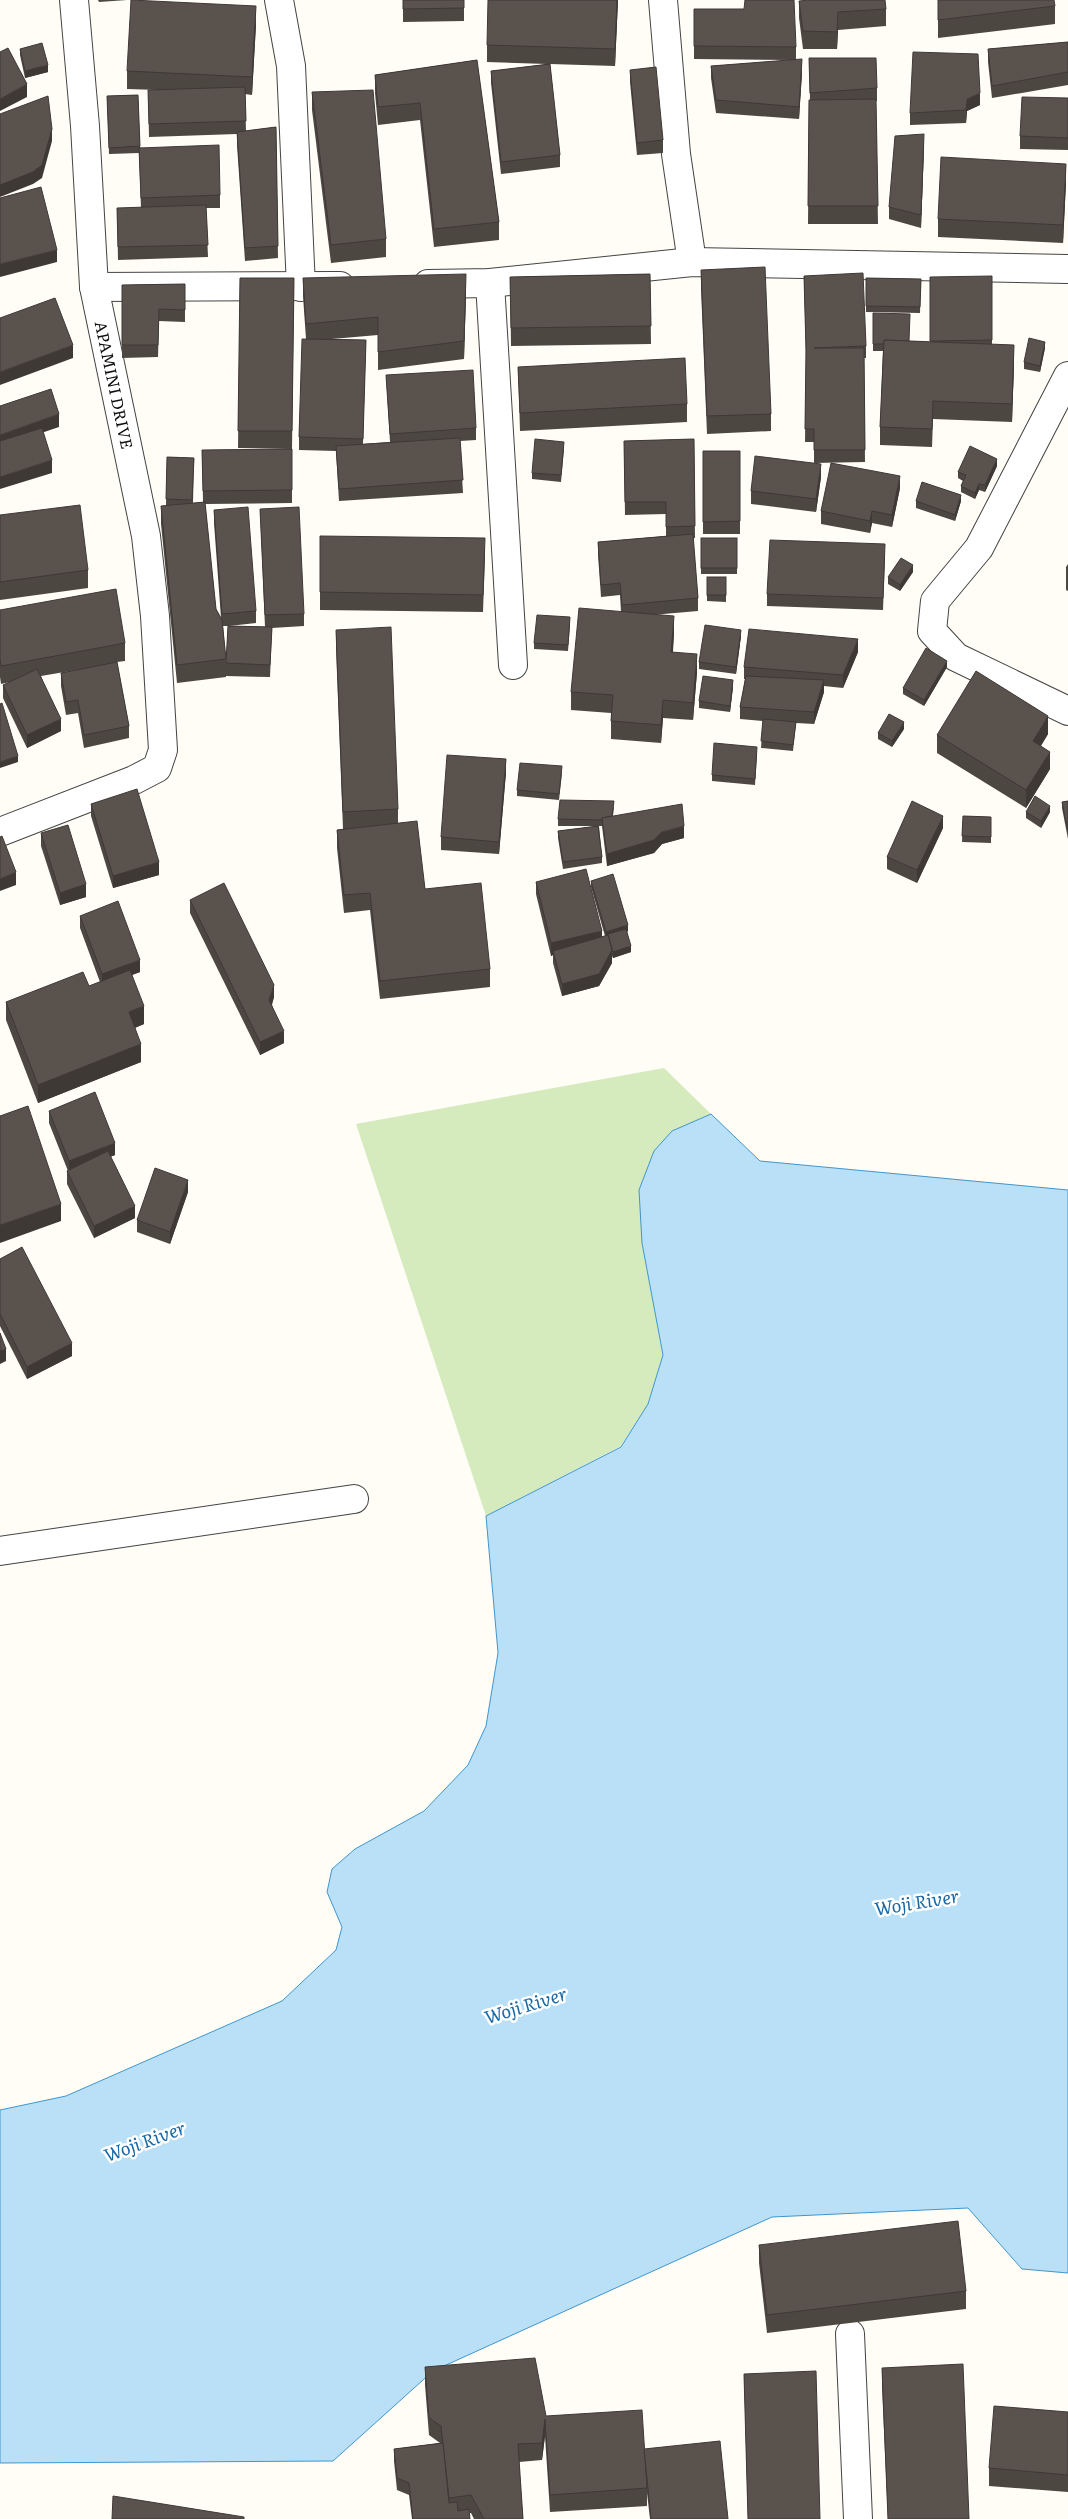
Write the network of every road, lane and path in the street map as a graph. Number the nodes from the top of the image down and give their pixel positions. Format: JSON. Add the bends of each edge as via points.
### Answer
{"nodes":[{"id":1,"x":74,"y":0,"type":"edge"},
{"id":2,"x":279,"y":0,"type":"edge"},
{"id":3,"x":662,"y":0,"type":"edge"},
{"id":4,"x":692,"y":262,"type":"junction"},
{"id":5,"x":1068,"y":269,"type":"edge"},
{"id":6,"x":490,"y":283,"type":"junction"},
{"id":7,"x":400,"y":285,"type":"edge"},
{"id":8,"x":360,"y":286,"type":"edge"},
{"id":9,"x":94,"y":287,"type":"junction"},
{"id":10,"x":301,"y":287,"type":"junction"},
{"id":11,"x":1068,"y":376,"type":"edge"},
{"id":12,"x":513,"y":666,"type":"dead end"},
{"id":13,"x":1068,"y":712,"type":"edge"},
{"id":14,"x":0,"y":832,"type":"edge"},
{"id":15,"x":354,"y":1500,"type":"dead end"},
{"id":16,"x":0,"y":1551,"type":"edge"},
{"id":17,"x":850,"y":2334,"type":"dead end"},
{"id":18,"x":858,"y":2519,"type":"edge"}],
"edges":[{"from":1,"to":9,"type":"street","name":"APAMINI DRIVE"},
{"from":2,"to":10,"type":"street","via":[[291,66]]},
{"from":3,"to":4,"type":"street","via":[[676,154]]},
{"from":4,"to":5,"type":"street"},
{"from":4,"to":6,"type":"street"},
{"from":6,"to":7,"type":"street"},
{"from":6,"to":12,"type":"street"},
{"from":8,"to":10,"type":"street"},
{"from":9,"to":10,"type":"street"},
{"from":9,"to":14,"type":"street","name":"APAMINI DRIVE","via":[[146,536],[155,616],[163,750],[157,768],[134,780]]},
{"from":11,"to":13,"type":"street","via":[[979,548],[935,600],[932,631],[956,657]]},
{"from":15,"to":16,"type":"street"},
{"from":17,"to":18,"type":"street"}]}
